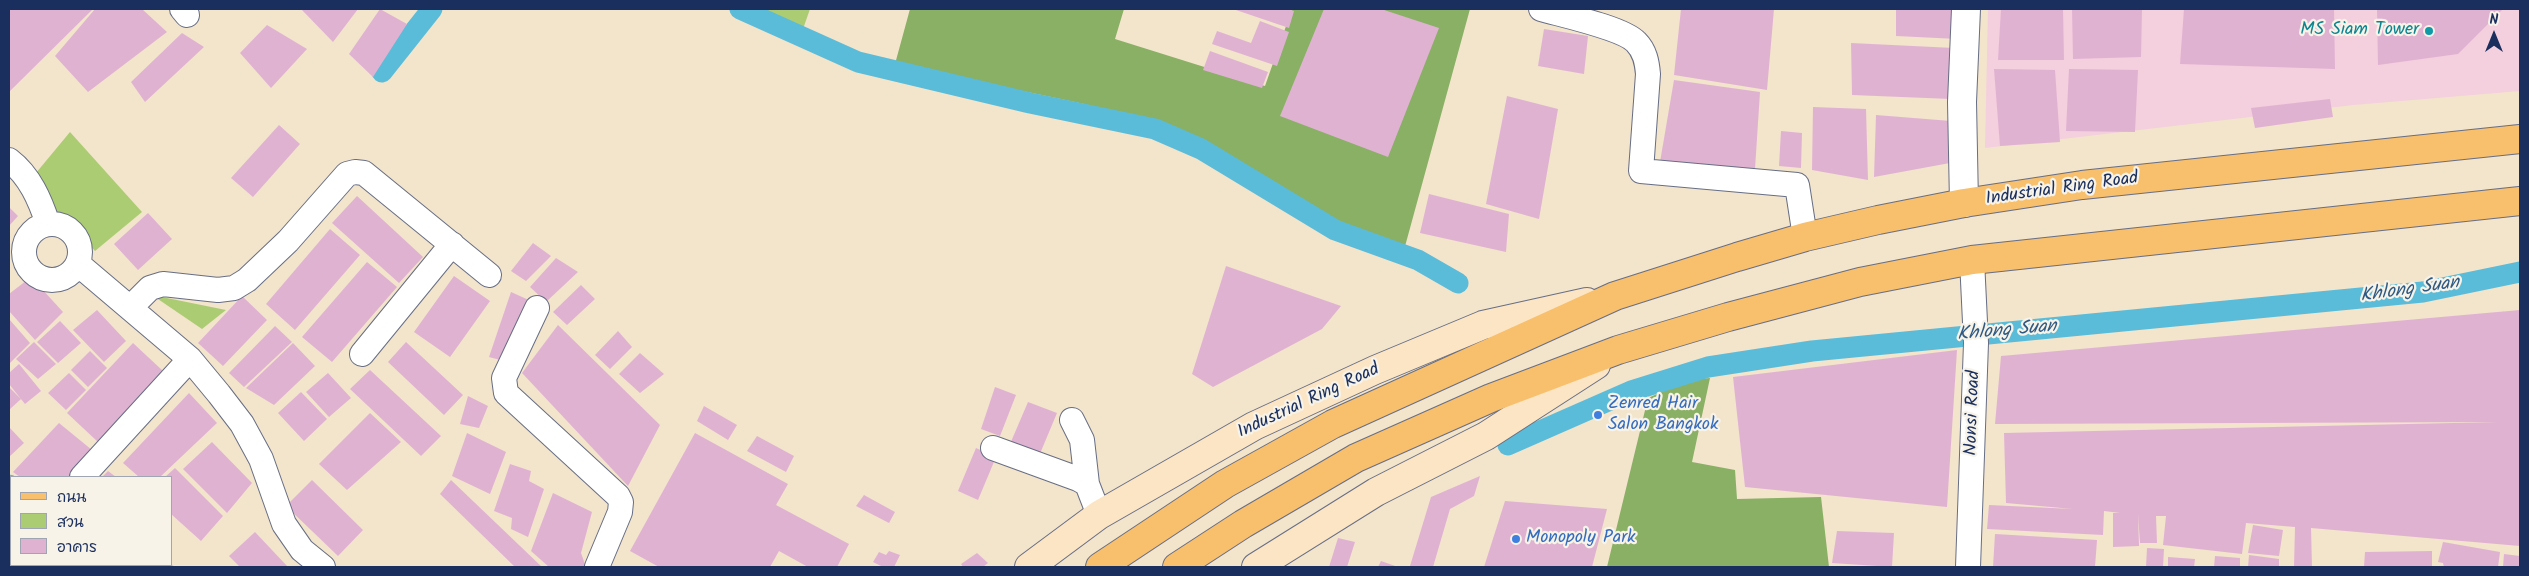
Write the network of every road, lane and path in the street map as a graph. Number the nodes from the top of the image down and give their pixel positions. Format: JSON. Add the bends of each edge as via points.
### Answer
{"nodes":[{"id":1,"x":1541,"y":9,"type":"edge"},
{"id":2,"x":1966,"y":9,"type":"edge"},
{"id":3,"x":2520,"y":139,"type":"edge"},
{"id":4,"x":9,"y":160,"type":"edge"},
{"id":5,"x":2520,"y":201,"type":"edge"},
{"id":6,"x":1964,"y":203,"type":"junction"},
{"id":7,"x":48,"y":224,"type":"junction"},
{"id":8,"x":1805,"y":237,"type":"junction"},
{"id":9,"x":452,"y":244,"type":"junction"},
{"id":10,"x":1972,"y":260,"type":"junction"},
{"id":11,"x":17,"y":264,"type":"edge"},
{"id":12,"x":78,"y":264,"type":"junction"},
{"id":13,"x":489,"y":275,"type":"dead end"},
{"id":14,"x":1615,"y":296,"type":"junction"},
{"id":15,"x":130,"y":308,"type":"junction"},
{"id":16,"x":537,"y":308,"type":"dead end"},
{"id":17,"x":1618,"y":350,"type":"junction"},
{"id":18,"x":362,"y":354,"type":"dead end"},
{"id":19,"x":190,"y":360,"type":"junction"},
{"id":20,"x":1072,"y":420,"type":"dead end"},
{"id":21,"x":993,"y":448,"type":"dead end"},
{"id":22,"x":83,"y":476,"type":"edge"},
{"id":23,"x":1087,"y":484,"type":"junction"},
{"id":24,"x":1099,"y":515,"type":"junction"},
{"id":25,"x":324,"y":567,"type":"edge"},
{"id":26,"x":597,"y":567,"type":"edge"},
{"id":27,"x":1029,"y":567,"type":"edge"},
{"id":28,"x":1100,"y":567,"type":"edge"},
{"id":29,"x":1177,"y":567,"type":"edge"},
{"id":30,"x":1256,"y":567,"type":"edge"},
{"id":31,"x":1968,"y":567,"type":"edge"}],
"edges":[{"from":1,"to":8,"type":"street","via":[[1621,33],[1635,40],[1641,48],[1648,74],[1641,171],[1797,185]]},
{"from":2,"to":6,"type":"street","via":[[1962,102]]},
{"from":3,"to":6,"type":"main road","name":"Industrial Ring Road","via":[[2120,181]]},
{"from":4,"to":7,"type":"street","via":[[27,178],[40,199]]},
{"from":5,"to":10,"type":"main road"},
{"from":6,"to":8,"type":"main road","name":"Industrial Ring Road"},
{"from":7,"to":11,"type":"street","via":[[40,226],[28,237]]},
{"from":7,"to":12,"type":"street","via":[[65,227],[77,239]]},
{"from":8,"to":14,"type":"main road","name":"Industrial Ring Road"},
{"from":9,"to":13,"type":"street"},
{"from":9,"to":15,"type":"street","via":[[364,174],[355,172],[347,174],[288,241],[247,280],[234,288],[218,290],[163,284],[150,288]]},
{"from":9,"to":18,"type":"street"},
{"from":10,"to":17,"type":"main road","via":[[1860,282]]},
{"from":10,"to":31,"type":"street","name":"Nonsi Road","via":[[1976,334]]},
{"from":11,"to":12,"type":"street","via":[[36,276],[55,281],[72,272]]},
{"from":12,"to":15,"type":"street"},
{"from":14,"to":24,"type":"main road","name":"Industrial Ring Road","via":[[1483,325],[1375,370],[1254,426]]},
{"from":14,"to":28,"type":"main road","name":"Industrial Ring Road","via":[[1333,424],[1225,484]]},
{"from":15,"to":19,"type":"street"},
{"from":16,"to":26,"type":"street","via":[[504,378],[504,385],[506,393],[618,496],[620,512]]},
{"from":17,"to":29,"type":"main road","via":[[1491,398],[1356,458]]},
{"from":17,"to":30,"type":"main road","via":[[1486,436],[1376,492]]},
{"from":19,"to":22,"type":"street"},
{"from":19,"to":25,"type":"street","via":[[242,424],[261,459],[284,524],[302,550]]},
{"from":20,"to":23,"type":"street","via":[[1082,440]]},
{"from":21,"to":23,"type":"street"},
{"from":23,"to":24,"type":"street"},
{"from":24,"to":27,"type":"main road","name":"Industrial Ring Road"}]}
